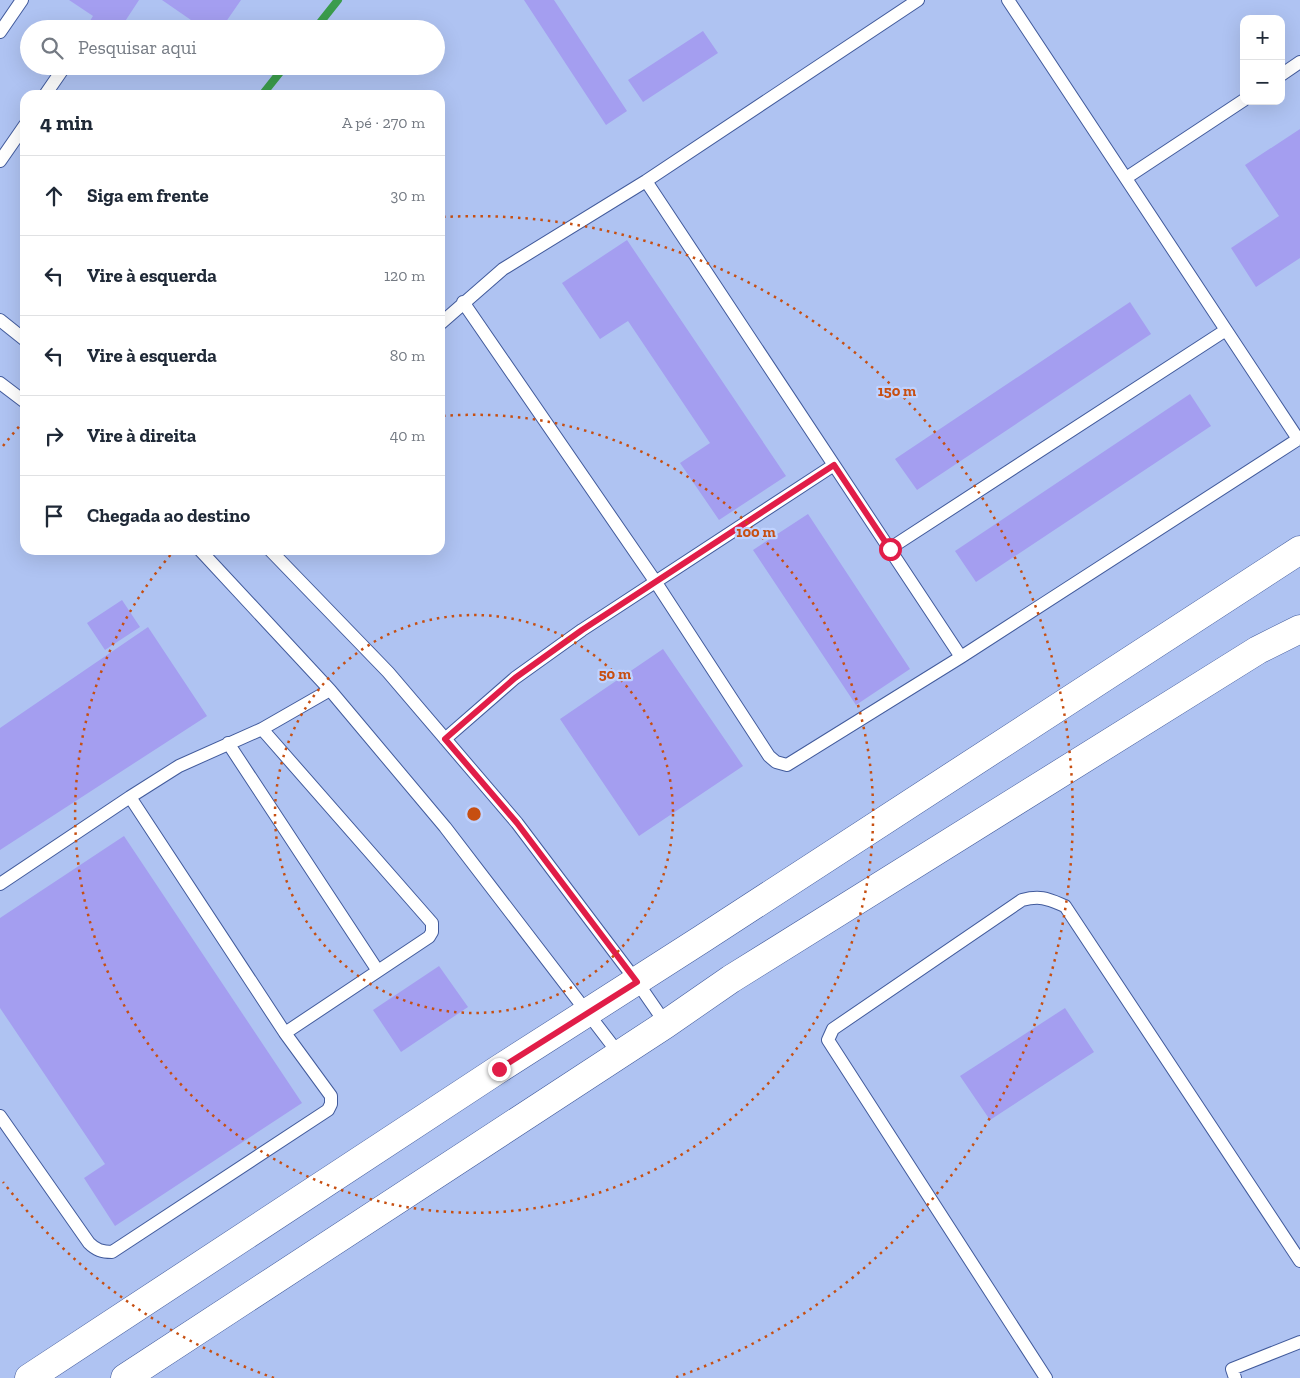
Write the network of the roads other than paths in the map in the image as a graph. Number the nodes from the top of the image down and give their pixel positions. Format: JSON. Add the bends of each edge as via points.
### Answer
{"nodes":[{"id":1,"x":22,"y":0,"type":"edge"},
{"id":2,"x":918,"y":0,"type":"edge"},
{"id":3,"x":1008,"y":0,"type":"edge"},
{"id":4,"x":0,"y":32,"type":"edge"},
{"id":5,"x":1300,"y":62,"type":"edge"},
{"id":6,"x":1285,"y":72,"type":"edge"},
{"id":7,"x":59,"y":75,"type":"edge"},
{"id":8,"x":48,"y":90,"type":"edge"},
{"id":9,"x":1240,"y":103,"type":"edge"},
{"id":10,"x":20,"y":132,"type":"edge"},
{"id":11,"x":0,"y":162,"type":"edge"},
{"id":12,"x":1126,"y":178,"type":"junction"},
{"id":13,"x":646,"y":180,"type":"junction"},
{"id":14,"x":463,"y":302,"type":"junction"},
{"id":15,"x":445,"y":319,"type":"edge"},
{"id":16,"x":0,"y":320,"type":"edge"},
{"id":17,"x":1226,"y":330,"type":"junction"},
{"id":18,"x":20,"y":336,"type":"edge"},
{"id":19,"x":0,"y":383,"type":"edge"},
{"id":20,"x":20,"y":398,"type":"edge"},
{"id":21,"x":1299,"y":438,"type":"edge"},
{"id":22,"x":834,"y":465,"type":"junction"},
{"id":23,"x":890,"y":549,"type":"junction"},
{"id":24,"x":1300,"y":550,"type":"edge"},
{"id":25,"x":205,"y":555,"type":"edge"},
{"id":26,"x":275,"y":555,"type":"edge"},
{"id":27,"x":655,"y":581,"type":"junction"},
{"id":28,"x":1300,"y":629,"type":"edge"},
{"id":29,"x":961,"y":658,"type":"junction"},
{"id":30,"x":330,"y":690,"type":"junction"},
{"id":31,"x":262,"y":729,"type":"junction"},
{"id":32,"x":445,"y":739,"type":"junction"},
{"id":33,"x":228,"y":743,"type":"junction"},
{"id":34,"x":130,"y":797,"type":"junction"},
{"id":35,"x":0,"y":884,"type":"edge"},
{"id":36,"x":378,"y":971,"type":"junction"},
{"id":37,"x":637,"y":982,"type":"junction"},
{"id":38,"x":589,"y":1013,"type":"junction"},
{"id":39,"x":666,"y":1024,"type":"junction"},
{"id":40,"x":285,"y":1033,"type":"junction"},
{"id":41,"x":619,"y":1054,"type":"junction"},
{"id":42,"x":0,"y":1116,"type":"edge"},
{"id":43,"x":1300,"y":1261,"type":"edge"},
{"id":44,"x":1300,"y":1342,"type":"edge"},
{"id":45,"x":29,"y":1378,"type":"edge"},
{"id":46,"x":125,"y":1378,"type":"edge"},
{"id":47,"x":1046,"y":1378,"type":"edge"},
{"id":48,"x":1236,"y":1378,"type":"edge"}],
"edges":[{"from":1,"to":4,"type":"lane"},
{"from":2,"to":13,"type":"lane"},
{"from":3,"to":12,"type":"lane"},
{"from":5,"to":6,"type":"lane"},
{"from":7,"to":8,"type":"lane"},
{"from":9,"to":12,"type":"lane"},
{"from":10,"to":11,"type":"lane"},
{"from":12,"to":17,"type":"lane"},
{"from":13,"to":14,"type":"lane","via":[[503,269]]},
{"from":13,"to":22,"type":"lane"},
{"from":14,"to":15,"type":"lane"},
{"from":14,"to":27,"type":"lane"},
{"from":16,"to":18,"type":"lane"},
{"from":17,"to":21,"type":"lane"},
{"from":17,"to":23,"type":"lane"},
{"from":19,"to":20,"type":"lane"},
{"from":21,"to":29,"type":"lane"},
{"from":22,"to":23,"type":"lane"},
{"from":22,"to":27,"type":"lane"},
{"from":23,"to":29,"type":"lane"},
{"from":24,"to":37,"type":"street"},
{"from":25,"to":30,"type":"lane"},
{"from":26,"to":32,"type":"lane","via":[[388,672]]},
{"from":27,"to":29,"type":"lane","via":[[769,756],[787,765]]},
{"from":27,"to":32,"type":"lane","via":[[515,678]]},
{"from":28,"to":39,"type":"street","via":[[1224,671],[731,979]]},
{"from":30,"to":31,"type":"lane"},
{"from":30,"to":38,"type":"lane","via":[[446,826]]},
{"from":31,"to":33,"type":"lane"},
{"from":31,"to":36,"type":"lane","via":[[432,923],[429,937]]},
{"from":32,"to":37,"type":"lane","via":[[517,823]]},
{"from":33,"to":34,"type":"lane","via":[[179,766]]},
{"from":33,"to":36,"type":"lane"},
{"from":34,"to":35,"type":"lane"},
{"from":34,"to":40,"type":"lane"},
{"from":36,"to":40,"type":"lane"},
{"from":37,"to":38,"type":"street"},
{"from":37,"to":39,"type":"lane"},
{"from":38,"to":41,"type":"lane"},
{"from":38,"to":45,"type":"street"},
{"from":39,"to":41,"type":"street"},
{"from":40,"to":42,"type":"lane","via":[[331,1096],[328,1110],[112,1252],[103,1252],[89,1243]]},
{"from":41,"to":46,"type":"street"},
{"from":43,"to":47,"type":"lane","via":[[1065,906],[1036,896],[1022,900],[833,1029],[828,1040]]},
{"from":44,"to":48,"type":"lane","via":[[1232,1369]]}]}
